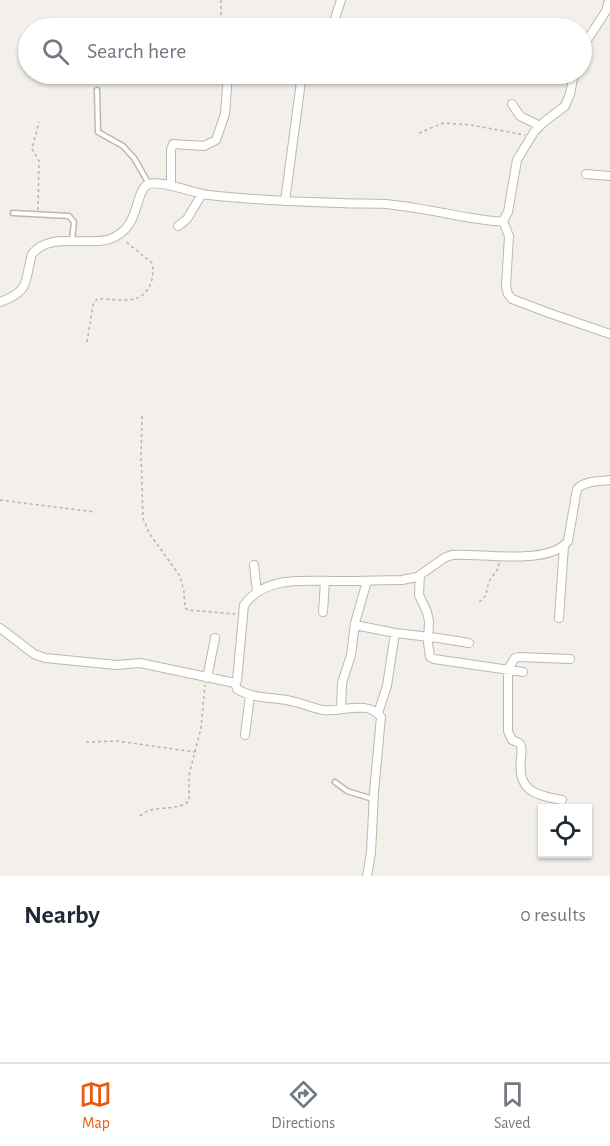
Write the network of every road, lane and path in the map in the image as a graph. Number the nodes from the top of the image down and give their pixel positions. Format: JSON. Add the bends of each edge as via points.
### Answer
{"nodes":[{"id":1,"x":221,"y":0,"type":"edge"},
{"id":2,"x":341,"y":0,"type":"edge"},
{"id":3,"x":609,"y":0,"type":"edge"},
{"id":4,"x":221,"y":18,"type":"edge"},
{"id":5,"x":335,"y":18,"type":"edge"},
{"id":6,"x":592,"y":33,"type":"edge"},
{"id":7,"x":227,"y":84,"type":"edge"},
{"id":8,"x":301,"y":84,"type":"edge"},
{"id":9,"x":572,"y":84,"type":"edge"},
{"id":10,"x":96,"y":90,"type":"dead end"},
{"id":11,"x":512,"y":104,"type":"dead end"},
{"id":12,"x":39,"y":122,"type":"dead end"},
{"id":13,"x":540,"y":126,"type":"junction"},
{"id":14,"x":419,"y":133,"type":"dead end"},
{"id":15,"x":532,"y":136,"type":"junction"},
{"id":16,"x":586,"y":174,"type":"dead end"},
{"id":17,"x":610,"y":176,"type":"edge"},
{"id":18,"x":150,"y":184,"type":"junction"},
{"id":19,"x":171,"y":186,"type":"junction"},
{"id":20,"x":202,"y":194,"type":"junction"},
{"id":21,"x":285,"y":201,"type":"junction"},
{"id":22,"x":13,"y":213,"type":"dead end"},
{"id":23,"x":38,"y":214,"type":"junction"},
{"id":24,"x":503,"y":221,"type":"junction"},
{"id":25,"x":178,"y":226,"type":"dead end"},
{"id":26,"x":117,"y":236,"type":"junction"},
{"id":27,"x":72,"y":241,"type":"junction"},
{"id":28,"x":0,"y":302,"type":"edge"},
{"id":29,"x":610,"y":334,"type":"edge"},
{"id":30,"x":87,"y":342,"type":"dead end"},
{"id":31,"x":142,"y":416,"type":"dead end"},
{"id":32,"x":610,"y":480,"type":"edge"},
{"id":33,"x":0,"y":500,"type":"edge"},
{"id":34,"x":95,"y":513,"type":"dead end"},
{"id":35,"x":564,"y":546,"type":"junction"},
{"id":36,"x":499,"y":556,"type":"junction"},
{"id":37,"x":254,"y":565,"type":"dead end"},
{"id":38,"x":420,"y":575,"type":"junction"},
{"id":39,"x":366,"y":580,"type":"junction"},
{"id":40,"x":325,"y":581,"type":"junction"},
{"id":41,"x":257,"y":592,"type":"junction"},
{"id":42,"x":479,"y":602,"type":"dead end"},
{"id":43,"x":322,"y":612,"type":"dead end"},
{"id":44,"x":242,"y":614,"type":"junction"},
{"id":45,"x":559,"y":618,"type":"dead end"},
{"id":46,"x":355,"y":625,"type":"junction"},
{"id":47,"x":0,"y":628,"type":"edge"},
{"id":48,"x":395,"y":633,"type":"junction"},
{"id":49,"x":428,"y":636,"type":"junction"},
{"id":50,"x":215,"y":638,"type":"dead end"},
{"id":51,"x":469,"y":643,"type":"dead end"},
{"id":52,"x":570,"y":659,"type":"dead end"},
{"id":53,"x":508,"y":669,"type":"junction"},
{"id":54,"x":523,"y":672,"type":"dead end"},
{"id":55,"x":207,"y":678,"type":"junction"},
{"id":56,"x":235,"y":683,"type":"junction"},
{"id":57,"x":250,"y":695,"type":"junction"},
{"id":58,"x":341,"y":708,"type":"junction"},
{"id":59,"x":378,"y":713,"type":"junction"},
{"id":60,"x":245,"y":735,"type":"dead end"},
{"id":61,"x":86,"y":742,"type":"dead end"},
{"id":62,"x":196,"y":752,"type":"junction"},
{"id":63,"x":335,"y":782,"type":"dead end"},
{"id":64,"x":374,"y":799,"type":"junction"},
{"id":65,"x":562,"y":800,"type":"dead end"},
{"id":66,"x":140,"y":816,"type":"dead end"},
{"id":67,"x":367,"y":876,"type":"edge"}],
"edges":[{"from":1,"to":4,"type":"path"},
{"from":2,"to":5,"type":"street"},
{"from":3,"to":6,"type":"street"},
{"from":7,"to":19,"type":"street","via":[[225,114],[216,140],[204,146],[173,144]]},
{"from":8,"to":21,"type":"street"},
{"from":9,"to":13,"type":"street","via":[[565,106]]},
{"from":10,"to":18,"type":"lane","via":[[98,132],[123,146]]},
{"from":11,"to":13,"type":"street","via":[[520,116]]},
{"from":12,"to":23,"type":"path","via":[[32,149],[39,161]]},
{"from":13,"to":15,"type":"street"},
{"from":14,"to":15,"type":"path","via":[[443,123]]},
{"from":15,"to":24,"type":"street","via":[[515,167]]},
{"from":16,"to":17,"type":"street"},
{"from":18,"to":19,"type":"street"},
{"from":18,"to":26,"type":"street","via":[[144,189],[129,225]]},
{"from":19,"to":20,"type":"street"},
{"from":20,"to":21,"type":"street"},
{"from":20,"to":25,"type":"street","via":[[188,219]]},
{"from":21,"to":24,"type":"street","via":[[384,204]]},
{"from":22,"to":23,"type":"lane"},
{"from":23,"to":27,"type":"lane","via":[[71,217]]},
{"from":24,"to":29,"type":"street","via":[[510,236],[506,286],[512,299]]},
{"from":26,"to":27,"type":"street","via":[[101,241]]},
{"from":26,"to":30,"type":"path","via":[[152,263],[151,284],[132,300],[97,300]]},
{"from":27,"to":28,"type":"street","via":[[48,243],[35,250],[24,288]]},
{"from":31,"to":44,"type":"path","via":[[143,518],[149,533],[180,576],[185,608],[192,612]]},
{"from":32,"to":35,"type":"street","via":[[589,482],[577,489],[570,536]]},
{"from":33,"to":34,"type":"path"},
{"from":35,"to":36,"type":"street","via":[[529,556]]},
{"from":35,"to":45,"type":"street"},
{"from":36,"to":38,"type":"street","via":[[453,555]]},
{"from":36,"to":42,"type":"path","via":[[497,572]]},
{"from":37,"to":41,"type":"street"},
{"from":38,"to":39,"type":"street","via":[[402,580]]},
{"from":38,"to":49,"type":"street","via":[[419,595],[428,612]]},
{"from":39,"to":40,"type":"street"},
{"from":39,"to":46,"type":"street"},
{"from":40,"to":41,"type":"street","via":[[285,581]]},
{"from":40,"to":43,"type":"street"},
{"from":41,"to":44,"type":"street","via":[[244,605]]},
{"from":44,"to":56,"type":"street"},
{"from":46,"to":48,"type":"street"},
{"from":46,"to":58,"type":"street","via":[[340,693]]},
{"from":47,"to":55,"type":"street","via":[[45,658],[117,665],[140,663]]},
{"from":48,"to":49,"type":"street"},
{"from":48,"to":59,"type":"street","via":[[387,686]]},
{"from":49,"to":51,"type":"street"},
{"from":49,"to":53,"type":"street","via":[[428,651],[434,659]]},
{"from":50,"to":55,"type":"street"},
{"from":52,"to":53,"type":"street","via":[[519,657]]},
{"from":53,"to":54,"type":"street"},
{"from":53,"to":65,"type":"street","via":[[508,731],[521,746],[522,781],[538,794]]},
{"from":55,"to":56,"type":"street"},
{"from":55,"to":62,"type":"path"},
{"from":56,"to":57,"type":"street","via":[[237,689]]},
{"from":57,"to":58,"type":"street","via":[[289,700],[322,710]]},
{"from":57,"to":60,"type":"street"},
{"from":58,"to":59,"type":"street"},
{"from":59,"to":64,"type":"street","via":[[381,721]]},
{"from":61,"to":62,"type":"path","via":[[117,741]]},
{"from":62,"to":66,"type":"path","via":[[189,776],[189,801],[149,810]]},
{"from":63,"to":64,"type":"lane","via":[[347,791]]},
{"from":64,"to":67,"type":"street"}]}
